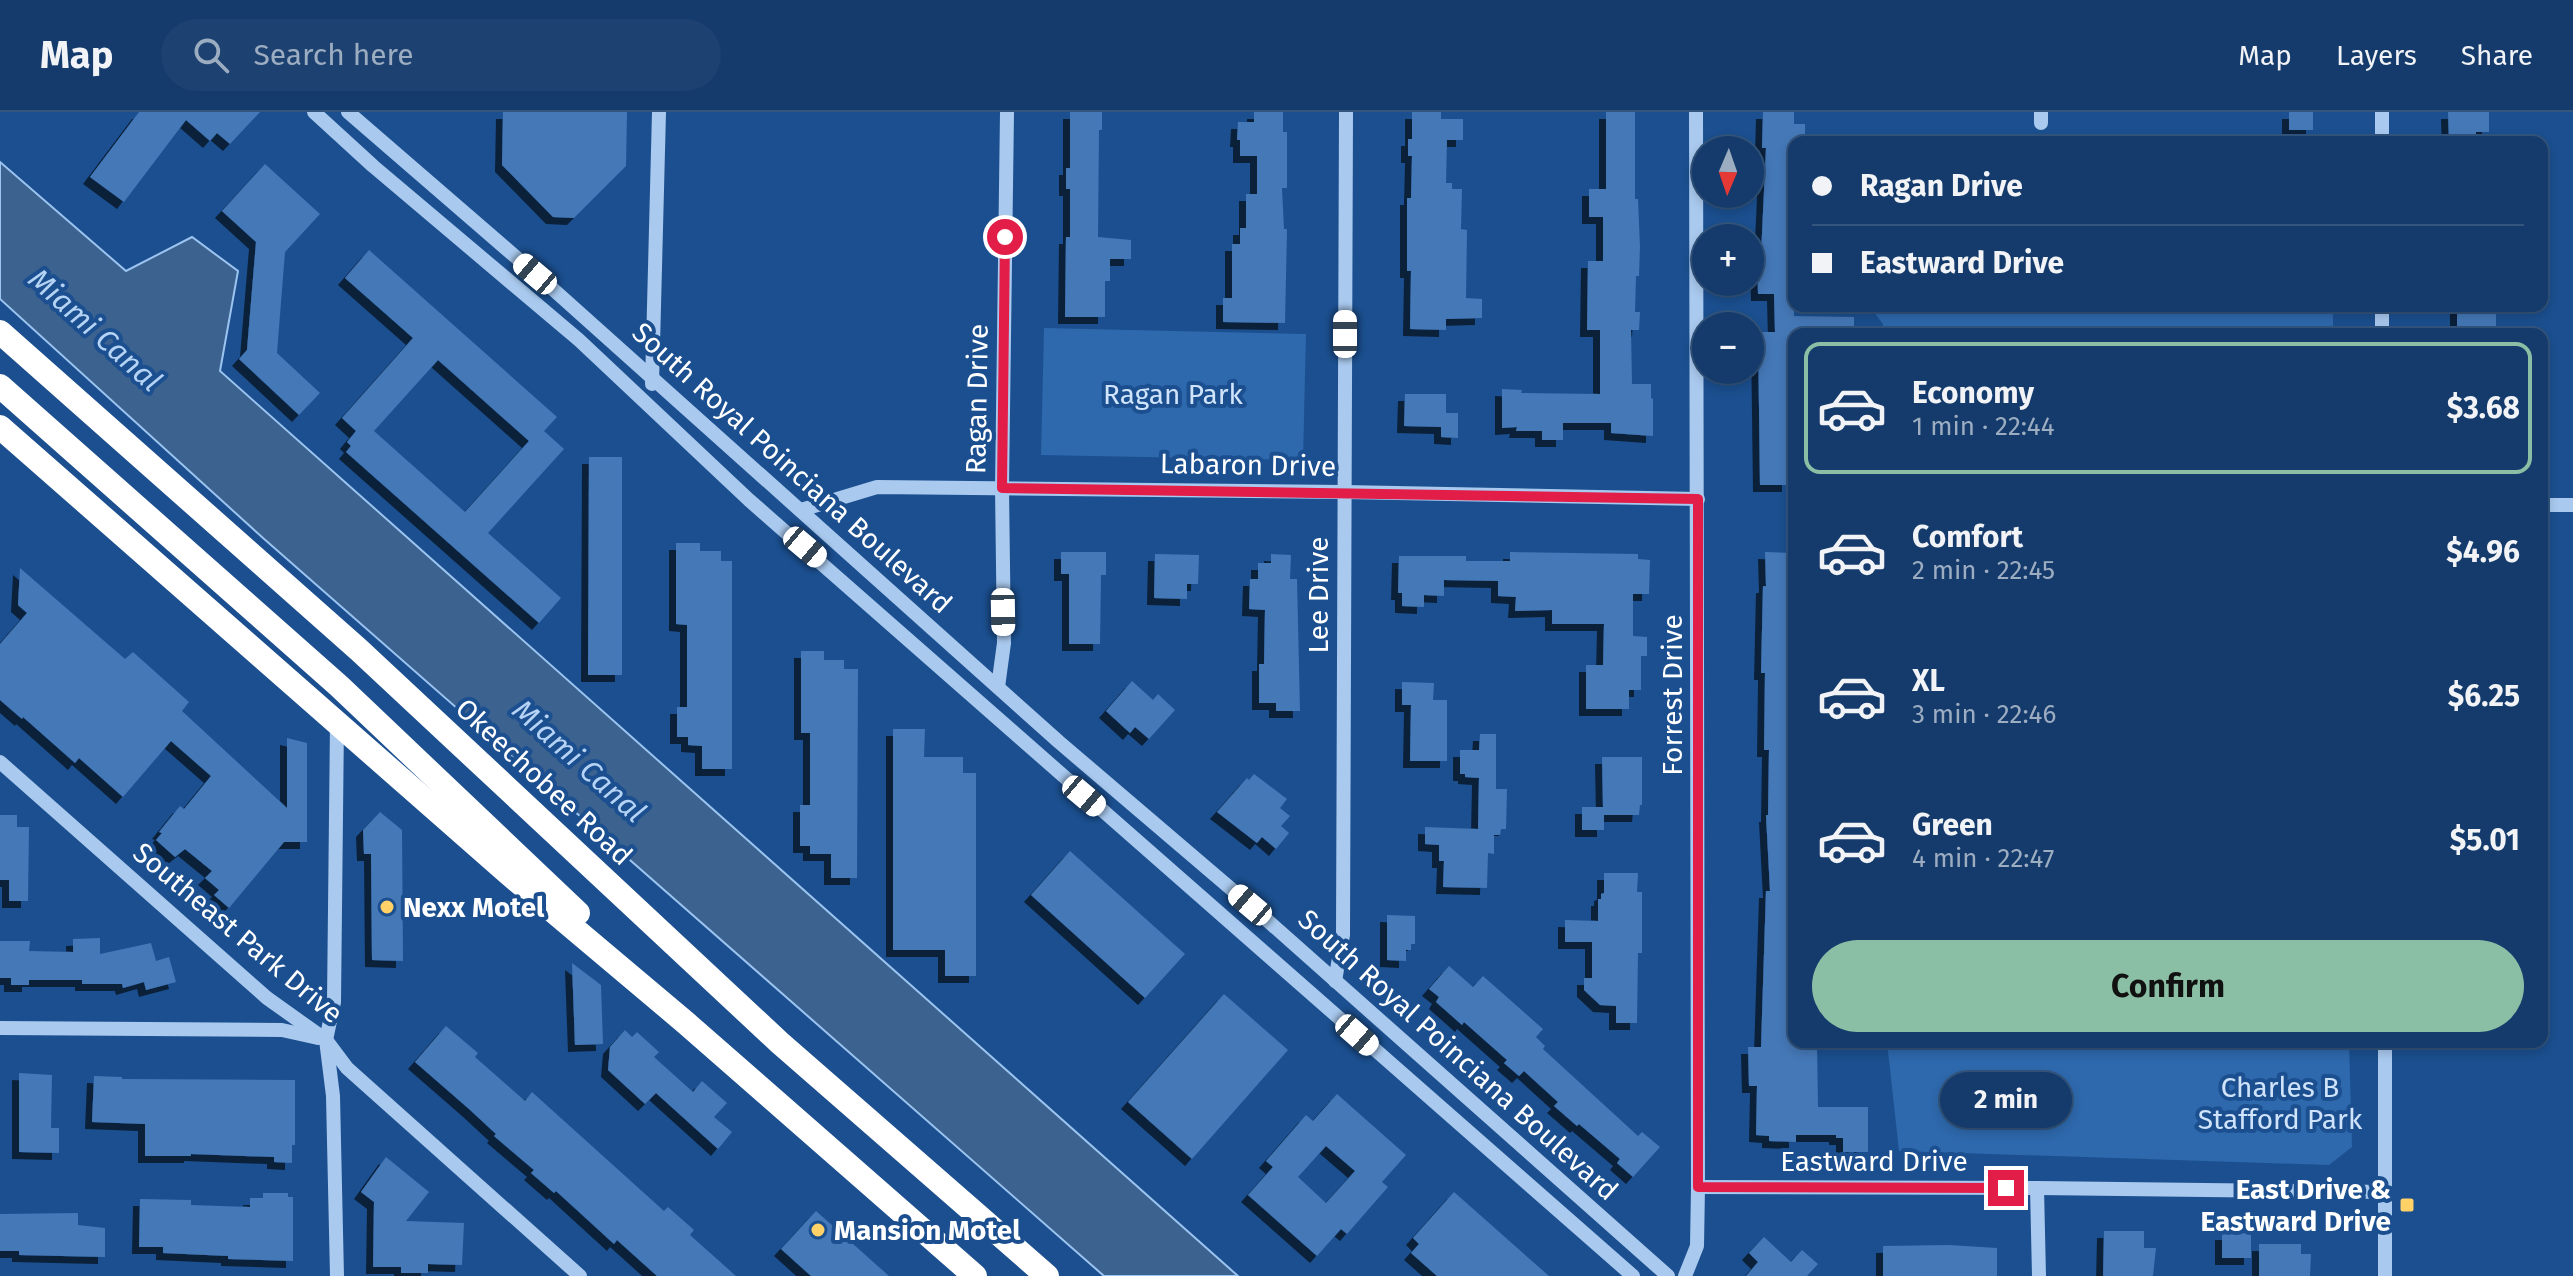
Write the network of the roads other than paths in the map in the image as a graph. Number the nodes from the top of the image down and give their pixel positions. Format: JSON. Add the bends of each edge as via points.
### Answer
{"nodes":[{"id":1,"x":314,"y":112,"type":"edge"},
{"id":2,"x":348,"y":112,"type":"edge"},
{"id":3,"x":659,"y":112,"type":"edge"},
{"id":4,"x":1007,"y":112,"type":"edge"},
{"id":5,"x":1346,"y":112,"type":"edge"},
{"id":6,"x":1696,"y":112,"type":"edge"},
{"id":7,"x":2382,"y":112,"type":"edge"},
{"id":8,"x":2382,"y":136,"type":"edge"},
{"id":9,"x":0,"y":332,"type":"edge"},
{"id":10,"x":653,"y":380,"type":"junction"},
{"id":11,"x":0,"y":386,"type":"edge"},
{"id":12,"x":652,"y":407,"type":"junction"},
{"id":13,"x":0,"y":427,"type":"edge"},
{"id":14,"x":1002,"y":488,"type":"junction"},
{"id":15,"x":1344,"y":492,"type":"junction"},
{"id":16,"x":1698,"y":499,"type":"junction"},
{"id":17,"x":2548,"y":505,"type":"edge"},
{"id":18,"x":2573,"y":505,"type":"edge"},
{"id":19,"x":801,"y":510,"type":"junction"},
{"id":20,"x":998,"y":687,"type":"junction"},
{"id":21,"x":337,"y":722,"type":"junction"},
{"id":22,"x":0,"y":762,"type":"edge"},
{"id":23,"x":1335,"y":981,"type":"junction"},
{"id":24,"x":686,"y":1023,"type":"junction"},
{"id":25,"x":0,"y":1028,"type":"edge"},
{"id":26,"x":326,"y":1040,"type":"junction"},
{"id":27,"x":2385,"y":1048,"type":"edge"},
{"id":28,"x":1698,"y":1187,"type":"junction"},
{"id":29,"x":2037,"y":1188,"type":"junction"},
{"id":30,"x":2385,"y":1192,"type":"junction"},
{"id":31,"x":337,"y":1276,"type":"edge"},
{"id":32,"x":580,"y":1276,"type":"edge"},
{"id":33,"x":975,"y":1276,"type":"edge"},
{"id":34,"x":1047,"y":1276,"type":"edge"},
{"id":35,"x":1633,"y":1276,"type":"edge"},
{"id":36,"x":1668,"y":1276,"type":"edge"},
{"id":37,"x":1685,"y":1276,"type":"edge"},
{"id":38,"x":2039,"y":1276,"type":"edge"},
{"id":39,"x":2385,"y":1276,"type":"edge"}],
"edges":[{"from":1,"to":12,"type":"street","name":"South Royal Poinciana Boulevard"},
{"from":2,"to":10,"type":"street","name":"South Royal Poinciana Boulevard"},
{"from":3,"to":10,"type":"street"},
{"from":4,"to":14,"type":"street","name":"Ragan Drive"},
{"from":5,"to":15,"type":"street","name":"Lee Drive"},
{"from":6,"to":16,"type":"street","name":"Forrest Drive"},
{"from":7,"to":8,"type":"street"},
{"from":9,"to":34,"type":"highway","name":"Okeechobee Road","via":[[359,650],[780,1043]]},
{"from":10,"to":12,"type":"street"},
{"from":10,"to":19,"type":"street","name":"South Royal Poinciana Boulevard"},
{"from":11,"to":24,"type":"highway","via":[[339,686]]},
{"from":12,"to":35,"type":"street","name":"South Royal Poinciana Boulevard","via":[[749,500]]},
{"from":13,"to":21,"type":"highway"},
{"from":14,"to":15,"type":"street","name":"Labaron Drive"},
{"from":14,"to":19,"type":"street","name":"Labaron Drive","via":[[877,487]]},
{"from":14,"to":20,"type":"street","name":"Ragan Drive","via":[[1004,643]]},
{"from":15,"to":16,"type":"street","name":"Labaron Drive"},
{"from":15,"to":23,"type":"street","name":"Lee Drive","via":[[1343,935]]},
{"from":16,"to":28,"type":"street","name":"Forrest Drive"},
{"from":17,"to":18,"type":"street"},
{"from":19,"to":20,"type":"street","name":"South Royal Poinciana Boulevard"},
{"from":20,"to":23,"type":"street","name":"South Royal Poinciana Boulevard"},
{"from":21,"to":24,"type":"highway"},
{"from":21,"to":26,"type":"street","via":[[334,1002]]},
{"from":22,"to":26,"type":"street","name":"Southeast Park Drive","via":[[267,998]]},
{"from":23,"to":36,"type":"street","name":"South Royal Poinciana Boulevard"},
{"from":24,"to":33,"type":"highway"},
{"from":25,"to":26,"type":"street","via":[[282,1030]]},
{"from":26,"to":31,"type":"street","via":[[333,1096]]},
{"from":26,"to":32,"type":"street","name":"Southeast Park Drive","via":[[347,1068]]},
{"from":27,"to":30,"type":"street"},
{"from":28,"to":29,"type":"street","name":"Eastward Drive"},
{"from":28,"to":37,"type":"street","name":"Forrest Drive","via":[[1697,1246]]},
{"from":29,"to":30,"type":"street","name":"Eastward Drive"},
{"from":29,"to":38,"type":"street"},
{"from":30,"to":39,"type":"street"}]}
